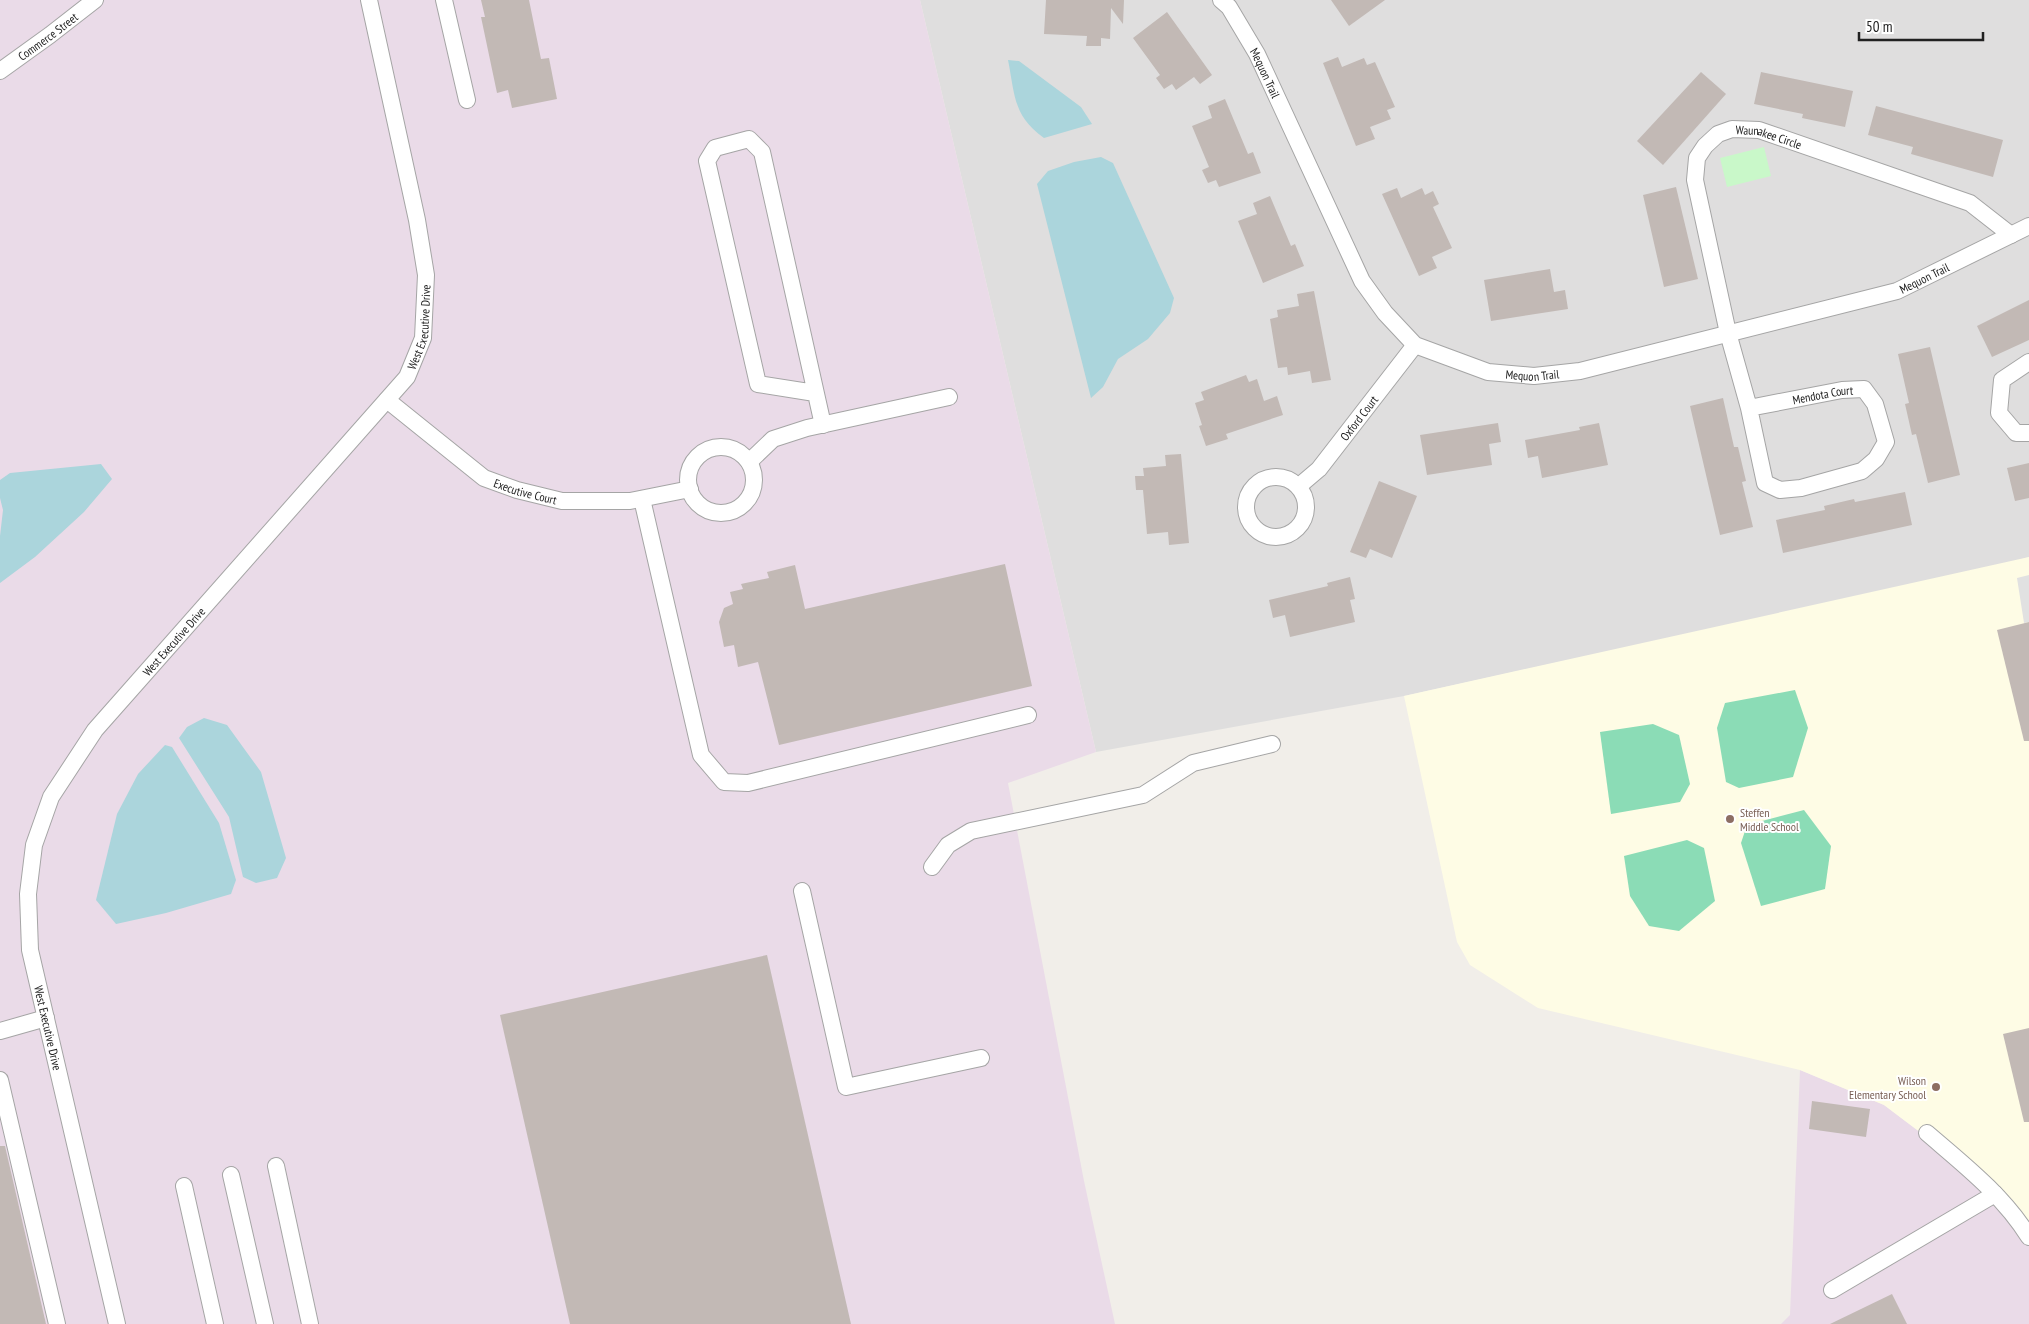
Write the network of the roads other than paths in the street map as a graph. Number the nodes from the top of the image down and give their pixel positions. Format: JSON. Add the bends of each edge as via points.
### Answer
{"nodes":[{"id":1,"x":95,"y":0,"type":"edge"},
{"id":2,"x":369,"y":0,"type":"edge"},
{"id":3,"x":444,"y":0,"type":"edge"},
{"id":4,"x":1230,"y":2,"type":"edge"},
{"id":5,"x":0,"y":71,"type":"edge"},
{"id":6,"x":467,"y":100,"type":"dead end"},
{"id":7,"x":2029,"y":226,"type":"edge"},
{"id":8,"x":2011,"y":235,"type":"junction"},
{"id":9,"x":1728,"y":333,"type":"junction"},
{"id":10,"x":1415,"y":345,"type":"junction"},
{"id":11,"x":2029,"y":362,"type":"edge"},
{"id":12,"x":815,"y":393,"type":"junction"},
{"id":13,"x":948,"y":397,"type":"dead end"},
{"id":14,"x":386,"y":400,"type":"junction"},
{"id":15,"x":1749,"y":408,"type":"junction"},
{"id":16,"x":823,"y":425,"type":"junction"},
{"id":17,"x":2029,"y":433,"type":"edge"},
{"id":18,"x":749,"y":462,"type":"junction"},
{"id":19,"x":1299,"y":486,"type":"dead end"},
{"id":20,"x":690,"y":489,"type":"junction"},
{"id":21,"x":642,"y":499,"type":"junction"},
{"id":22,"x":1028,"y":715,"type":"dead end"},
{"id":23,"x":1272,"y":744,"type":"dead end"},
{"id":24,"x":932,"y":867,"type":"dead end"},
{"id":25,"x":802,"y":891,"type":"dead end"},
{"id":26,"x":46,"y":1018,"type":"junction"},
{"id":27,"x":0,"y":1031,"type":"edge"},
{"id":28,"x":981,"y":1058,"type":"dead end"},
{"id":29,"x":0,"y":1080,"type":"edge"},
{"id":30,"x":1927,"y":1133,"type":"dead end"},
{"id":31,"x":276,"y":1166,"type":"dead end"},
{"id":32,"x":231,"y":1175,"type":"dead end"},
{"id":33,"x":184,"y":1186,"type":"dead end"},
{"id":34,"x":1995,"y":1194,"type":"junction"},
{"id":35,"x":2029,"y":1236,"type":"edge"},
{"id":36,"x":1832,"y":1290,"type":"dead end"},
{"id":37,"x":57,"y":1324,"type":"edge"},
{"id":38,"x":117,"y":1324,"type":"edge"},
{"id":39,"x":215,"y":1324,"type":"edge"},
{"id":40,"x":265,"y":1324,"type":"edge"},
{"id":41,"x":310,"y":1324,"type":"edge"}],
"edges":[{"from":1,"to":5,"type":"street","name":"Commerce Street"},
{"from":2,"to":14,"type":"street","name":"West Executive Drive","via":[[426,275],[423,338],[407,377]]},
{"from":3,"to":6,"type":"street"},
{"from":4,"to":10,"type":"street","name":"Mequon Trail","via":[[1362,281],[1385,313]]},
{"from":7,"to":8,"type":"street","name":"Mequon Trail"},
{"from":8,"to":9,"type":"street","name":"Mequon Trail","via":[[1896,291]]},
{"from":8,"to":9,"type":"street","name":"Waunakee Circle","via":[[1970,203],[1759,130],[1732,129],[1718,134],[1705,146],[1697,158],[1695,180]]},
{"from":9,"to":10,"type":"street","name":"Mequon Trail","via":[[1580,370],[1534,376],[1488,372]]},
{"from":9,"to":15,"type":"street","name":"Mendota Court"},
{"from":10,"to":19,"type":"street","name":"Oxford Court","via":[[1319,469]]},
{"from":11,"to":17,"type":"street","via":[[2002,380],[1999,413],[2016,433]]},
{"from":12,"to":12,"type":"street","via":[[762,152],[749,139],[715,148],[707,161],[758,384]]},
{"from":12,"to":16,"type":"street"},
{"from":13,"to":16,"type":"street"},
{"from":14,"to":21,"type":"street","name":"Executive Court","via":[[484,478],[562,501]]},
{"from":14,"to":26,"type":"street","name":"West Executive Drive","via":[[96,730],[51,797],[34,845],[28,894],[30,950]]},
{"from":15,"to":15,"type":"street","name":"Mendota Court","via":[[1765,482],[1780,490],[1801,488],[1862,471],[1876,459],[1886,442],[1875,404],[1864,389],[1842,390]]},
{"from":16,"to":18,"type":"street","via":[[773,439]]},
{"from":18,"to":20,"type":"street","via":[[742,454],[723,447],[703,453],[690,469]]},
{"from":18,"to":20,"type":"street","via":[[754,484],[751,495],[735,510],[724,514],[702,508]]},
{"from":20,"to":21,"type":"street","name":"Executive Court"},
{"from":21,"to":22,"type":"street","via":[[701,755],[724,782],[748,783]]},
{"from":23,"to":24,"type":"street","via":[[1193,762],[1143,795],[971,831],[948,844]]},
{"from":25,"to":28,"type":"street","via":[[846,1087]]},
{"from":26,"to":27,"type":"street"},
{"from":26,"to":38,"type":"street","name":"West Executive Drive"},
{"from":29,"to":37,"type":"street"},
{"from":30,"to":34,"type":"street"},
{"from":31,"to":41,"type":"street"},
{"from":32,"to":40,"type":"street"},
{"from":33,"to":39,"type":"street"},
{"from":34,"to":35,"type":"street"},
{"from":34,"to":36,"type":"street"}]}
